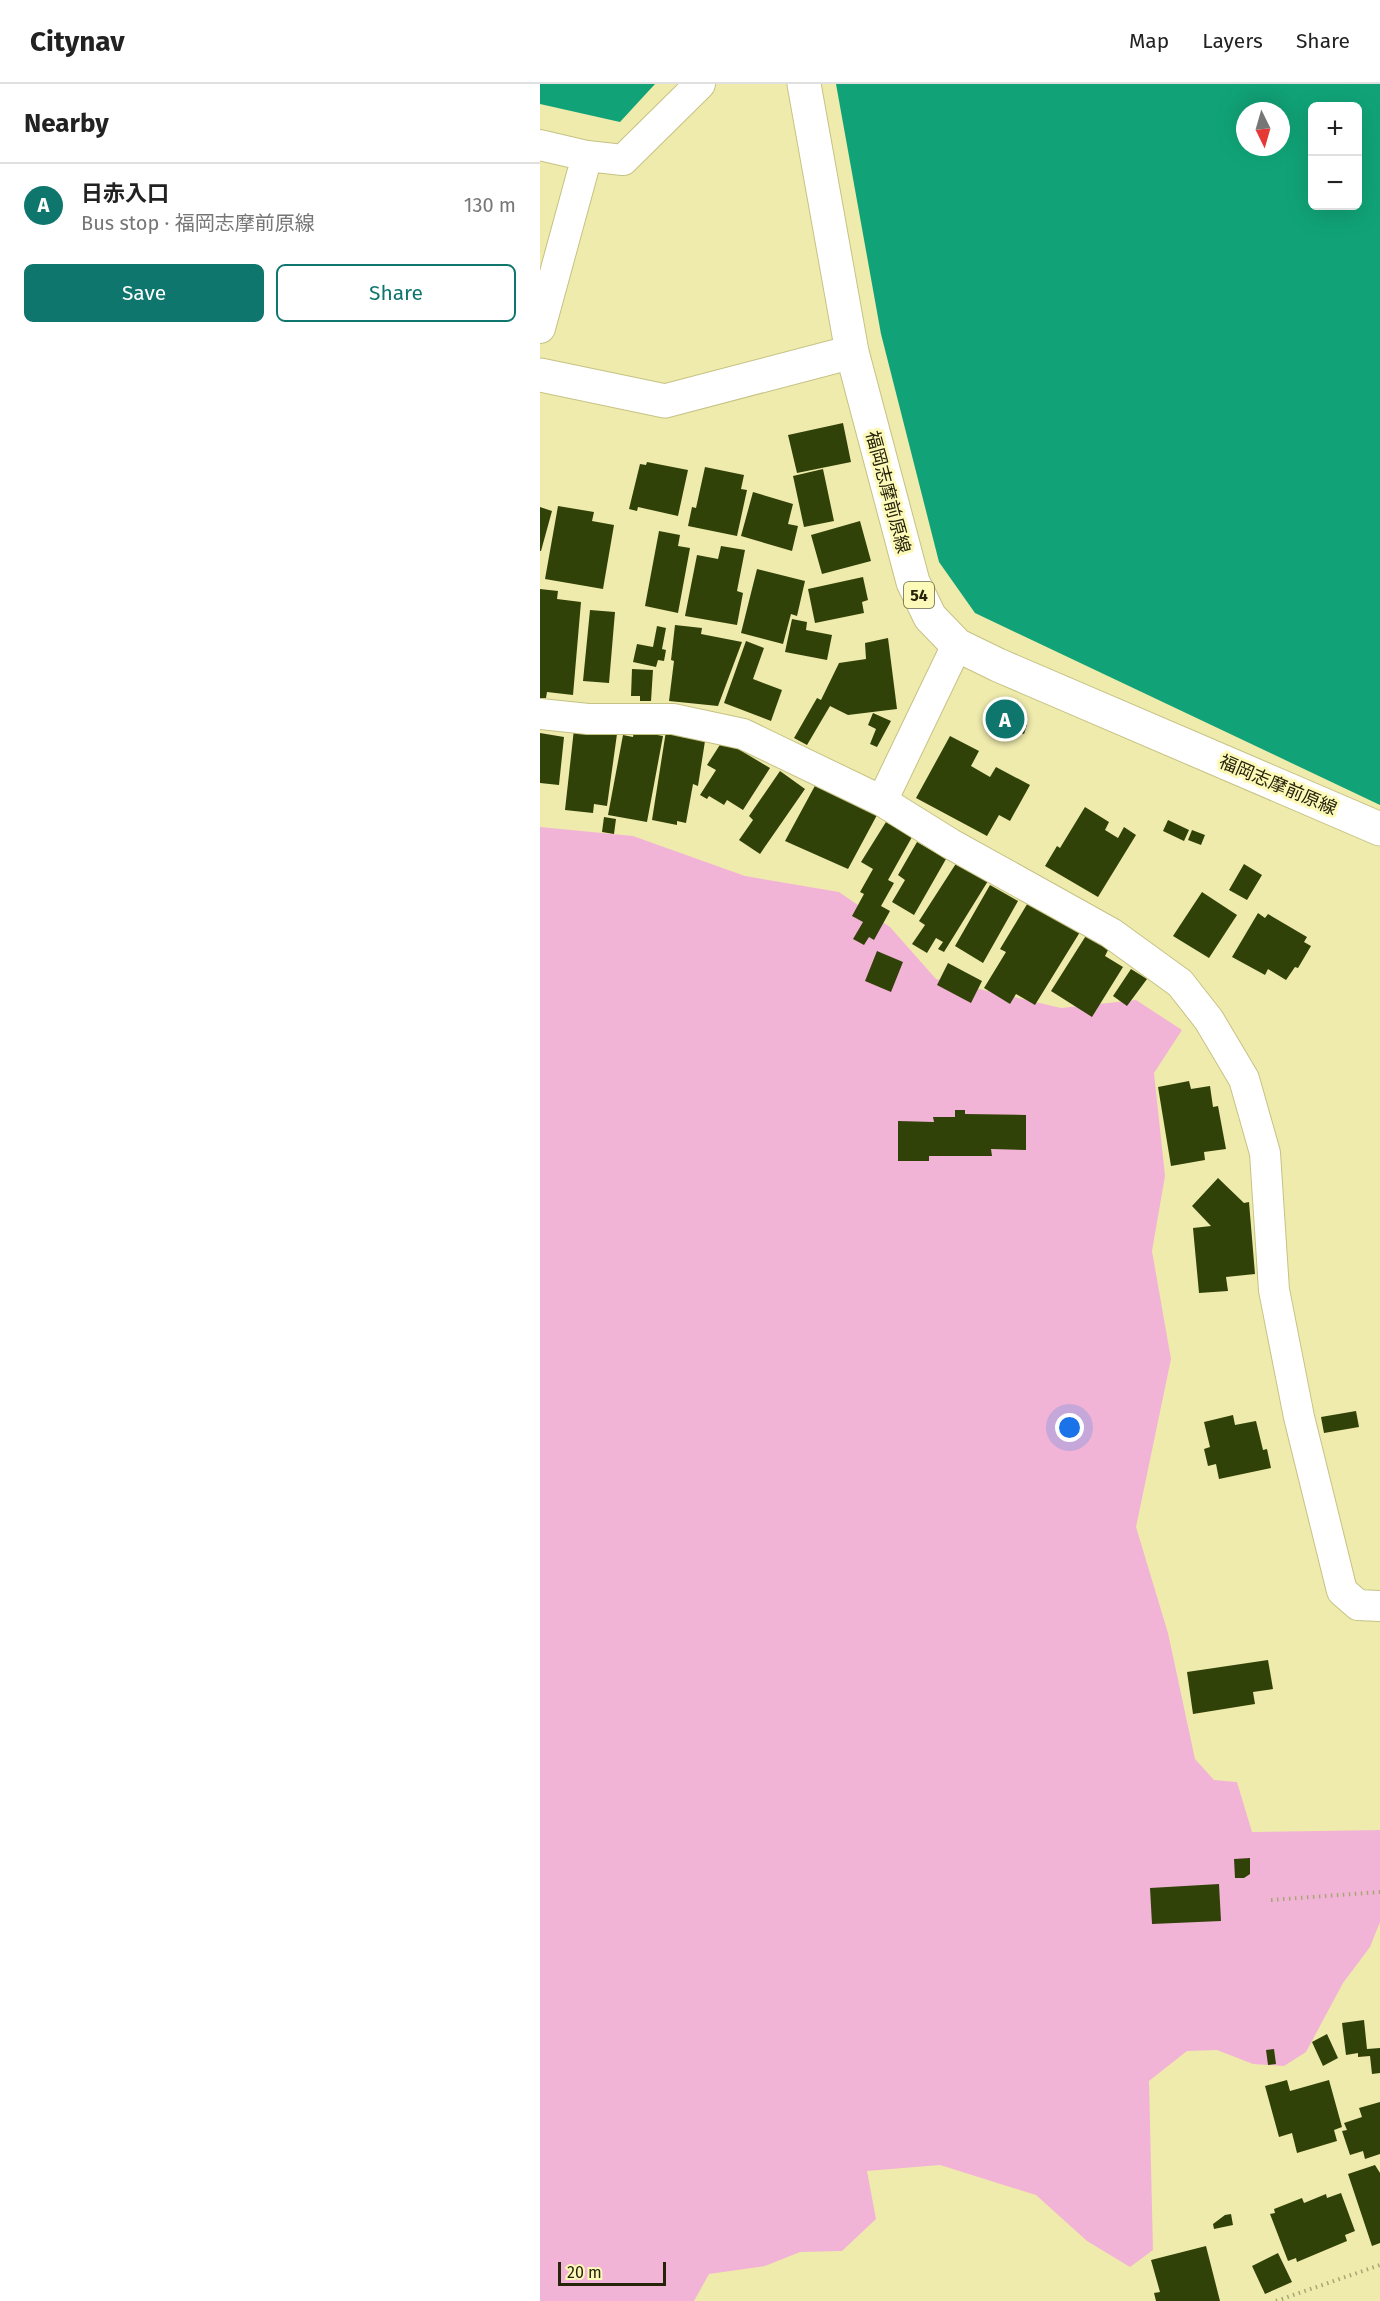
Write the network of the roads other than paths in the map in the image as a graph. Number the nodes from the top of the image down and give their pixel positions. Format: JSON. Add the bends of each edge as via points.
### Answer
{"nodes":[{"id":1,"x":700,"y":84,"type":"edge"},
{"id":2,"x":804,"y":84,"type":"edge"},
{"id":3,"x":540,"y":145,"type":"edge"},
{"id":4,"x":587,"y":156,"type":"junction"},
{"id":5,"x":540,"y":328,"type":"edge"},
{"id":6,"x":852,"y":352,"type":"junction"},
{"id":7,"x":540,"y":375,"type":"edge"},
{"id":8,"x":957,"y":645,"type":"junction"},
{"id":9,"x":540,"y":714,"type":"edge"},
{"id":10,"x":882,"y":801,"type":"junction"},
{"id":11,"x":1380,"y":829,"type":"edge"},
{"id":12,"x":1380,"y":1606,"type":"edge"}],
"edges":[{"from":1,"to":4,"type":"street","via":[[623,160]]},
{"from":2,"to":6,"type":"main road","name":"福岡志摩前原線","number":"54"},
{"from":3,"to":4,"type":"street"},
{"from":4,"to":5,"type":"street"},
{"from":6,"to":7,"type":"main road","via":[[665,401]]},
{"from":6,"to":8,"type":"main road","name":"福岡志摩前原線","number":"54","via":[[913,582],[930,616]]},
{"from":8,"to":10,"type":"street"},
{"from":8,"to":11,"type":"main road","name":"福岡志摩前原線","number":"54"},
{"from":9,"to":10,"type":"street","via":[[588,719],[673,719],[743,734]]},
{"from":10,"to":12,"type":"street","via":[[1111,933],[1180,982],[1209,1020],[1244,1079],[1265,1153],[1274,1290],[1299,1418],[1342,1591],[1358,1605]]}]}
